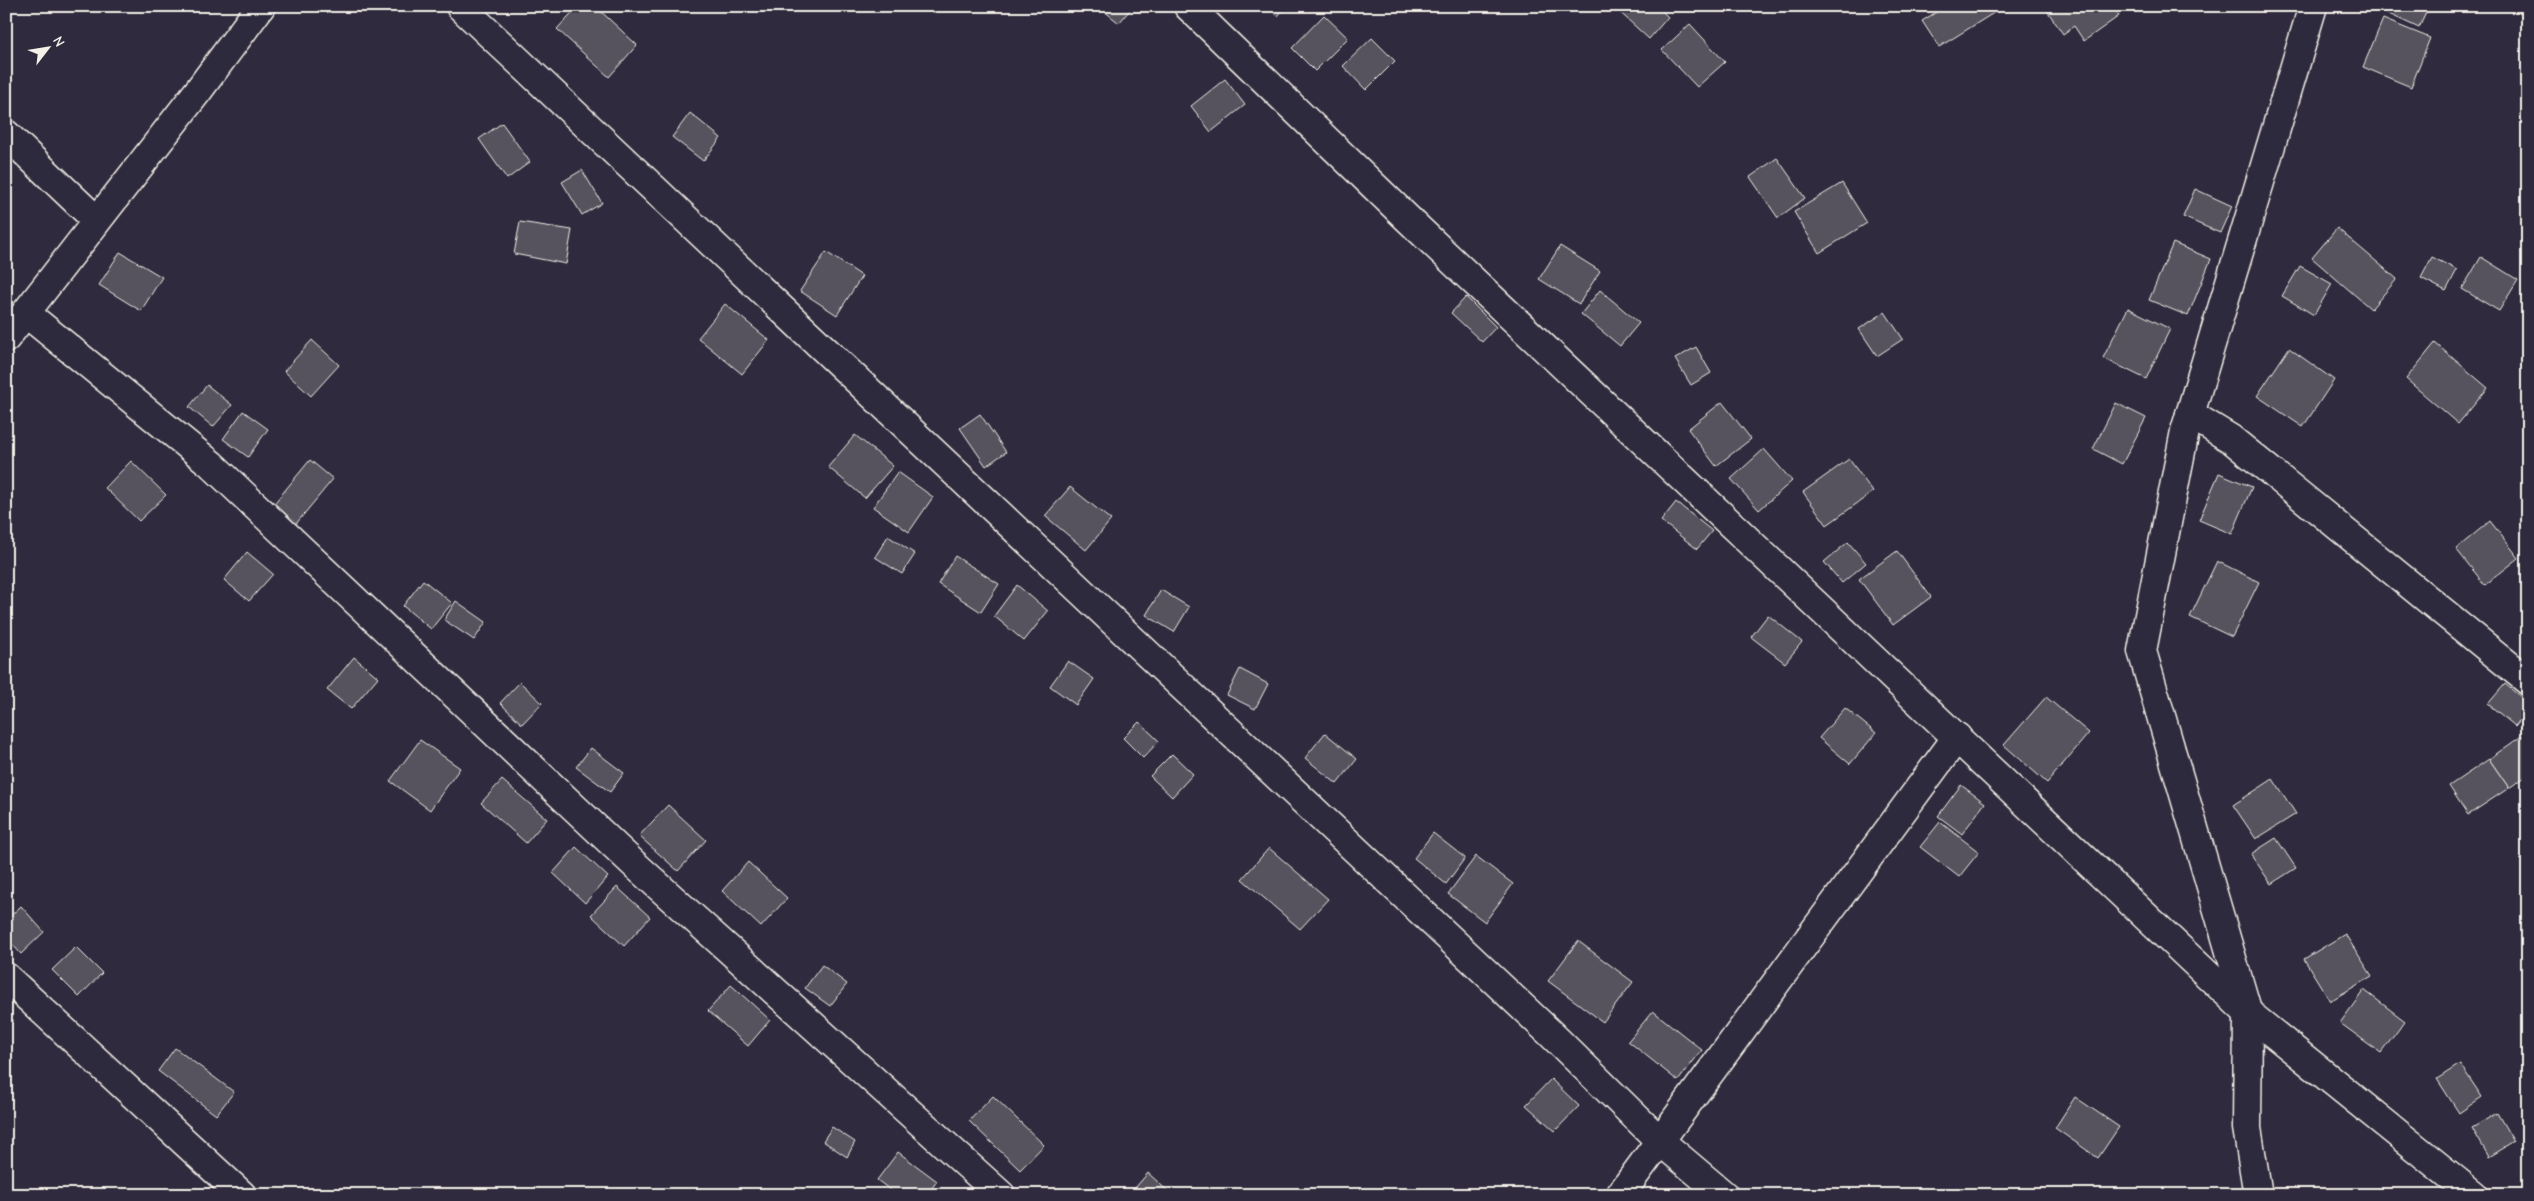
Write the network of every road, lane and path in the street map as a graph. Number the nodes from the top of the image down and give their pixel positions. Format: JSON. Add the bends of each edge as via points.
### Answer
{"nodes":[{"id":1,"x":261,"y":6,"type":"edge"},
{"id":2,"x":460,"y":6,"type":"edge"},
{"id":3,"x":1188,"y":6,"type":"edge"},
{"id":4,"x":2313,"y":6,"type":"edge"},
{"id":5,"x":6,"y":134,"type":"edge"},
{"id":6,"x":96,"y":220,"type":"junction"},
{"id":7,"x":27,"y":314,"type":"junction"},
{"id":8,"x":6,"y":338,"type":"edge"},
{"id":9,"x":2190,"y":414,"type":"junction"},
{"id":10,"x":2528,"y":680,"type":"edge"},
{"id":11,"x":1958,"y":737,"type":"junction"},
{"id":12,"x":6,"y":977,"type":"edge"},
{"id":13,"x":2248,"y":1013,"type":"junction"},
{"id":14,"x":1660,"y":1140,"type":"junction"},
{"id":15,"x":242,"y":1195,"type":"edge"},
{"id":16,"x":1001,"y":1195,"type":"edge"},
{"id":17,"x":1620,"y":1195,"type":"edge"},
{"id":18,"x":1724,"y":1195,"type":"edge"},
{"id":19,"x":2258,"y":1195,"type":"edge"},
{"id":20,"x":2474,"y":1195,"type":"edge"}],
"edges":[{"from":1,"to":6,"type":"street"},
{"from":2,"to":14,"type":"street"},
{"from":3,"to":11,"type":"street","via":[[1450,259]]},
{"from":4,"to":9,"type":"street"},
{"from":5,"to":6,"type":"street"},
{"from":6,"to":7,"type":"street"},
{"from":7,"to":8,"type":"street"},
{"from":7,"to":16,"type":"street","via":[[211,464],[634,864]]},
{"from":9,"to":10,"type":"street","via":[[2231,439]]},
{"from":9,"to":13,"type":"street","via":[[2142,651]]},
{"from":11,"to":13,"type":"street"},
{"from":11,"to":14,"type":"street"},
{"from":12,"to":15,"type":"street"},
{"from":13,"to":19,"type":"street","via":[[2247,1128]]},
{"from":13,"to":20,"type":"street"},
{"from":14,"to":17,"type":"street"},
{"from":14,"to":18,"type":"street"}]}
